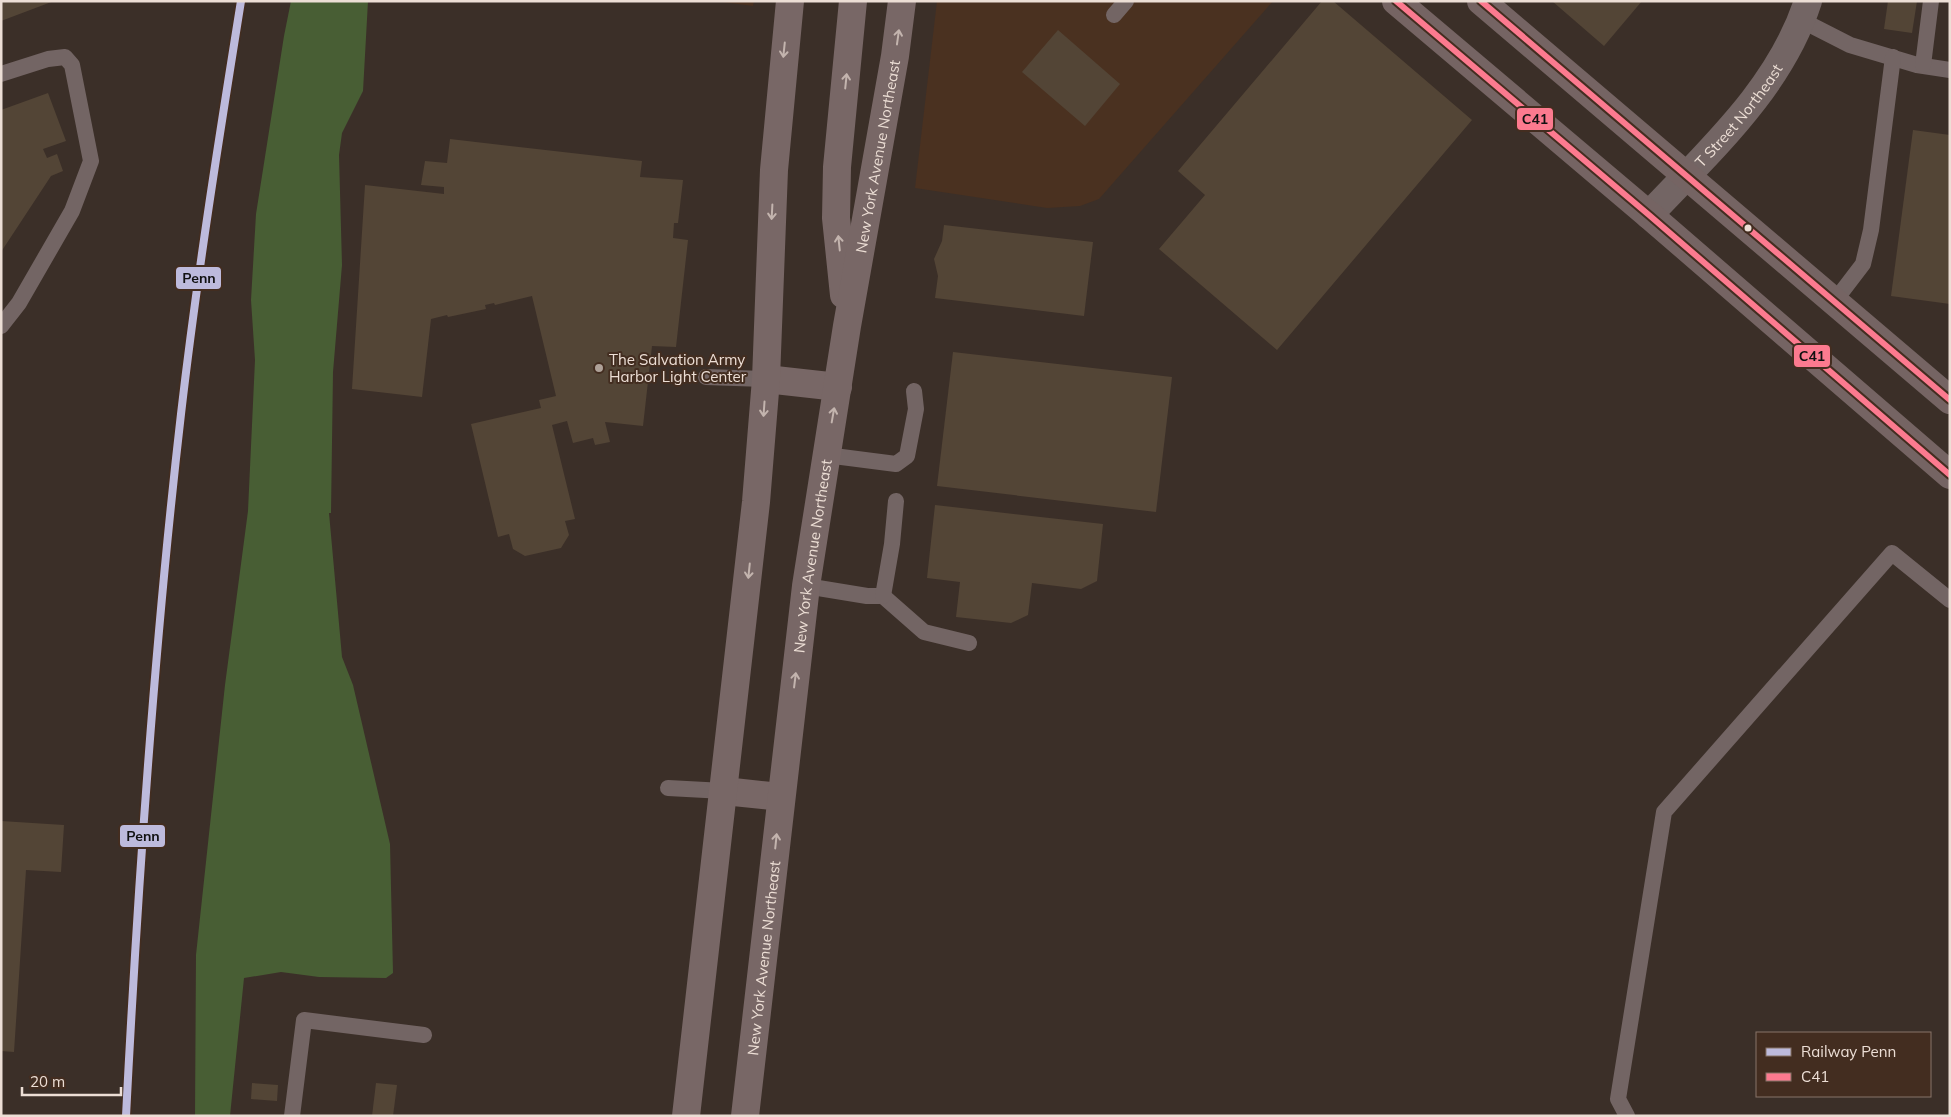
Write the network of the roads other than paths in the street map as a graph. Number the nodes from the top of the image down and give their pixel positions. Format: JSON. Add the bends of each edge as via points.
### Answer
{"nodes":[{"id":1,"x":790,"y":1,"type":"edge"},
{"id":2,"x":853,"y":1,"type":"edge"},
{"id":3,"x":902,"y":1,"type":"edge"},
{"id":4,"x":1126,"y":1,"type":"edge"},
{"id":5,"x":1396,"y":1,"type":"edge"},
{"id":6,"x":1482,"y":1,"type":"edge"},
{"id":7,"x":1931,"y":1,"type":"edge"},
{"id":8,"x":1805,"y":11,"type":"edge"},
{"id":9,"x":1114,"y":15,"type":"dead end"},
{"id":10,"x":1893,"y":57,"type":"junction"},
{"id":11,"x":1922,"y":65,"type":"junction"},
{"id":12,"x":1950,"y":70,"type":"edge"},
{"id":13,"x":1,"y":74,"type":"edge"},
{"id":14,"x":1685,"y":176,"type":"junction"},
{"id":15,"x":1649,"y":215,"type":"junction"},
{"id":16,"x":1834,"y":302,"type":"junction"},
{"id":17,"x":1,"y":326,"type":"edge"},
{"id":18,"x":847,"y":326,"type":"junction"},
{"id":19,"x":706,"y":377,"type":"dead end"},
{"id":20,"x":766,"y":379,"type":"junction"},
{"id":21,"x":838,"y":387,"type":"junction"},
{"id":22,"x":914,"y":391,"type":"dead end"},
{"id":23,"x":1950,"y":400,"type":"edge"},
{"id":24,"x":826,"y":455,"type":"junction"},
{"id":25,"x":1949,"y":474,"type":"edge"},
{"id":26,"x":896,"y":501,"type":"dead end"},
{"id":27,"x":806,"y":586,"type":"junction"},
{"id":28,"x":883,"y":596,"type":"junction"},
{"id":29,"x":1950,"y":600,"type":"edge"},
{"id":30,"x":969,"y":643,"type":"dead end"},
{"id":31,"x":668,"y":788,"type":"dead end"},
{"id":32,"x":724,"y":791,"type":"junction"},
{"id":33,"x":781,"y":797,"type":"junction"},
{"id":34,"x":424,"y":1035,"type":"dead end"},
{"id":35,"x":292,"y":1116,"type":"edge"},
{"id":36,"x":686,"y":1116,"type":"edge"},
{"id":37,"x":745,"y":1116,"type":"edge"},
{"id":38,"x":1627,"y":1116,"type":"edge"}],
"edges":[{"from":1,"to":20,"type":"highway","one_way":true,"via":[[774,170]]},
{"from":18,"to":2,"type":"highway","one_way":true,"via":[[836,218],[837,168]]},
{"from":18,"to":3,"type":"highway","name":"New York Avenue Northeast","one_way":true},
{"from":4,"to":9,"type":"lane"},
{"from":5,"to":15,"type":"main road"},
{"from":6,"to":14,"type":"main road"},
{"from":7,"to":11,"type":"lane"},
{"from":8,"to":10,"type":"lane","via":[[1850,45]]},
{"from":8,"to":14,"type":"street","name":"T Street Northeast","via":[[1759,94]]},
{"from":10,"to":11,"type":"lane"},
{"from":10,"to":16,"type":"lane","via":[[1871,230],[1863,264]]},
{"from":11,"to":12,"type":"lane"},
{"from":13,"to":17,"type":"lane","via":[[65,57],[72,65],[91,161],[72,211],[19,303]]},
{"from":14,"to":15,"type":"street","name":"T Street Northeast"},
{"from":14,"to":16,"type":"main road"},
{"from":15,"to":25,"type":"main road"},
{"from":16,"to":23,"type":"main road"},
{"from":18,"to":21,"type":"highway","name":"New York Avenue Northeast"},
{"from":19,"to":20,"type":"lane"},
{"from":20,"to":21,"type":"highway"},
{"from":20,"to":32,"type":"highway","one_way":true,"via":[[756,502]]},
{"from":24,"to":21,"type":"highway","name":"New York Avenue Northeast","one_way":true},
{"from":22,"to":24,"type":"lane","via":[[916,409],[907,456],[896,464]]},
{"from":24,"to":27,"type":"highway","name":"New York Avenue Northeast"},
{"from":26,"to":28,"type":"lane"},
{"from":27,"to":28,"type":"lane"},
{"from":33,"to":27,"type":"highway","name":"New York Avenue Northeast","one_way":true},
{"from":28,"to":30,"type":"lane","via":[[924,632]]},
{"from":29,"to":38,"type":"lane","via":[[1892,553],[1664,812],[1618,1099]]},
{"from":31,"to":32,"type":"lane"},
{"from":32,"to":33,"type":"highway"},
{"from":32,"to":36,"type":"highway"},
{"from":37,"to":33,"type":"highway","name":"New York Avenue Northeast","one_way":true},
{"from":34,"to":35,"type":"lane","via":[[304,1020]]}]}
